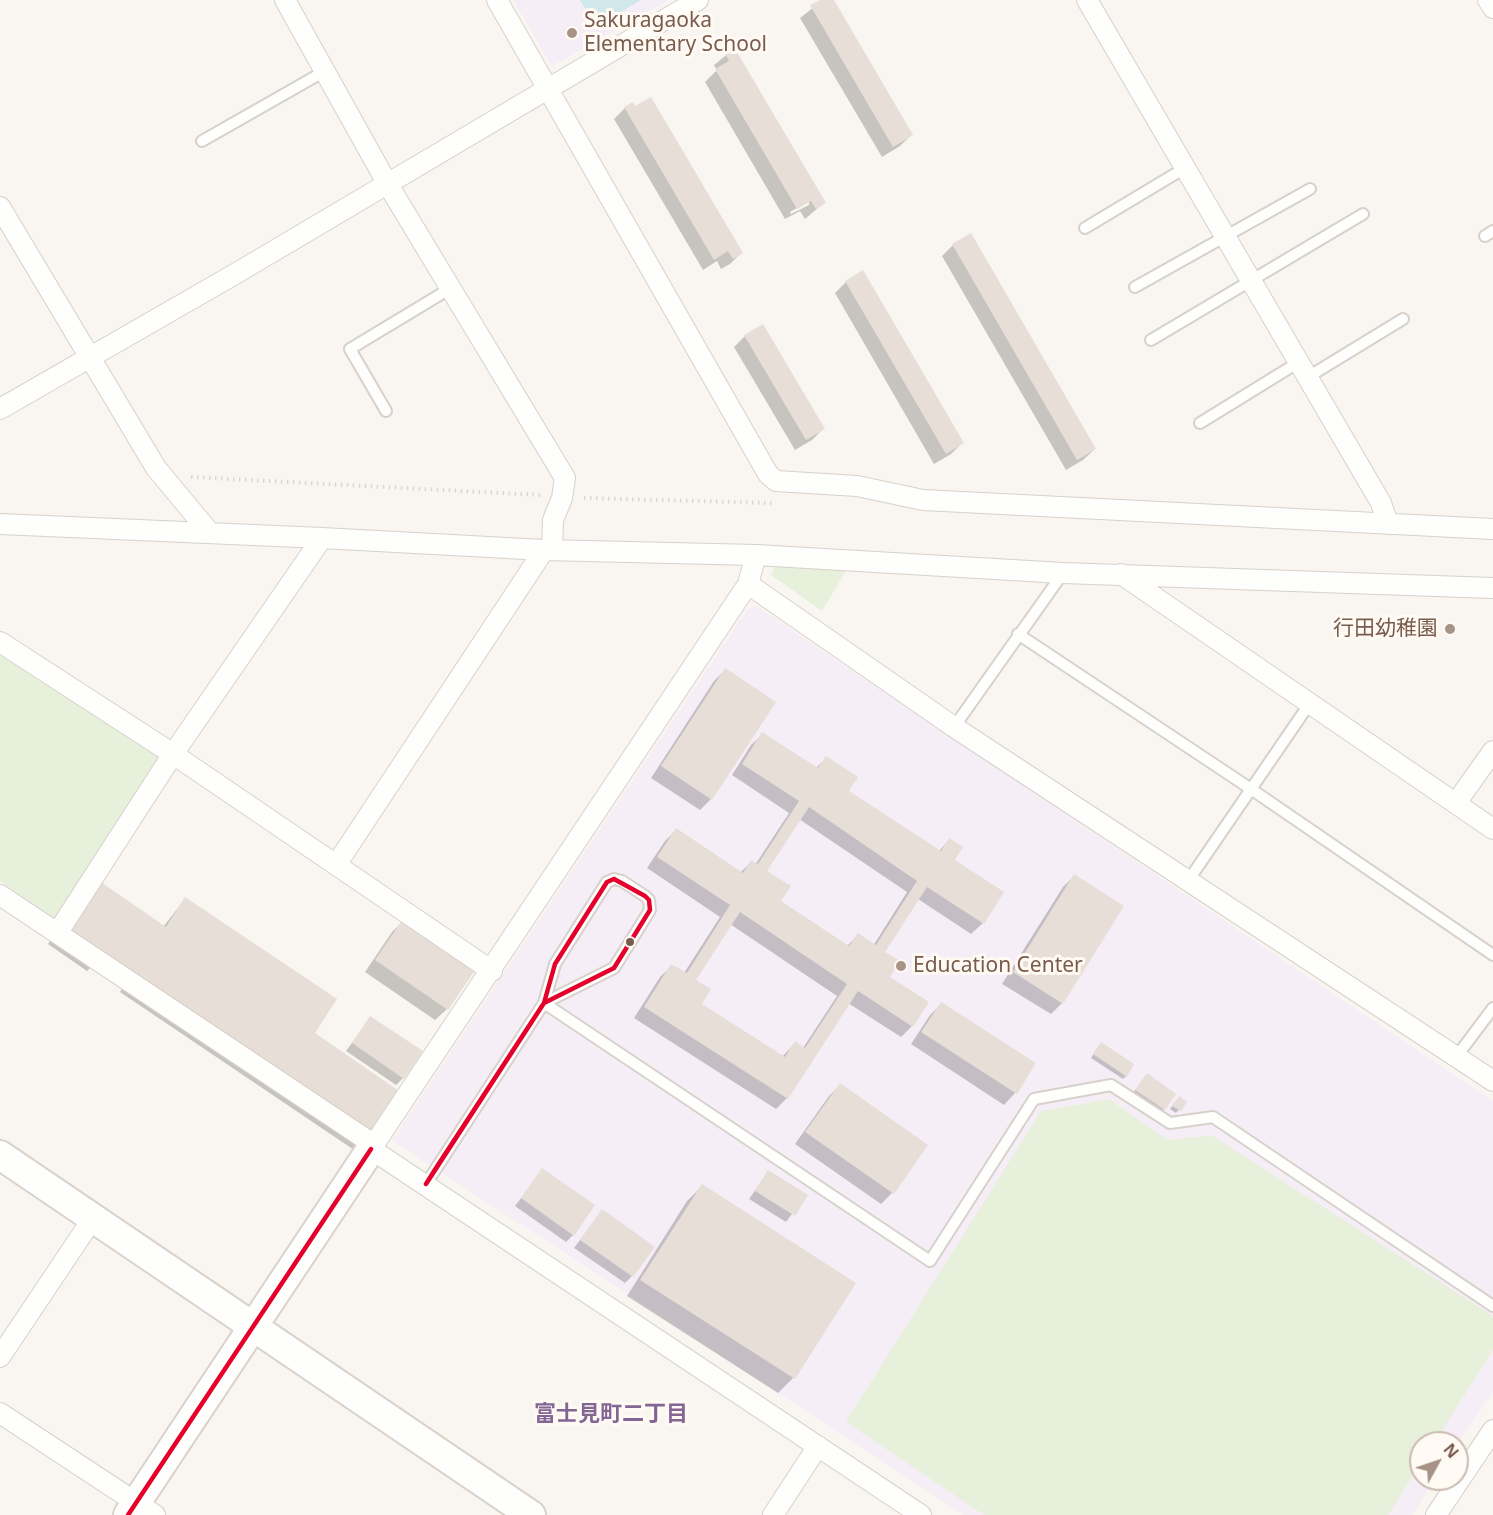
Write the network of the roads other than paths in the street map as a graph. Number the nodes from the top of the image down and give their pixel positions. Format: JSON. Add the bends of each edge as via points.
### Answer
{"nodes":[{"id":1,"x":285,"y":0,"type":"edge"},
{"id":2,"x":497,"y":0,"type":"edge"},
{"id":3,"x":698,"y":0,"type":"edge"},
{"id":4,"x":1087,"y":0,"type":"edge"},
{"id":5,"x":1488,"y":0,"type":"edge"},
{"id":6,"x":1493,"y":8,"type":"edge"},
{"id":7,"x":324,"y":71,"type":"junction"},
{"id":8,"x":548,"y":87,"type":"junction"},
{"id":9,"x":202,"y":141,"type":"dead end"},
{"id":10,"x":1185,"y":168,"type":"junction"},
{"id":11,"x":387,"y":183,"type":"junction"},
{"id":12,"x":1310,"y":189,"type":"dead end"},
{"id":13,"x":0,"y":207,"type":"edge"},
{"id":14,"x":1363,"y":214,"type":"dead end"},
{"id":15,"x":1085,"y":228,"type":"dead end"},
{"id":16,"x":1225,"y":235,"type":"junction"},
{"id":17,"x":1252,"y":282,"type":"junction"},
{"id":18,"x":1135,"y":287,"type":"dead end"},
{"id":19,"x":451,"y":288,"type":"junction"},
{"id":20,"x":1403,"y":319,"type":"dead end"},
{"id":21,"x":1151,"y":340,"type":"dead end"},
{"id":22,"x":88,"y":357,"type":"junction"},
{"id":23,"x":1303,"y":370,"type":"junction"},
{"id":24,"x":0,"y":409,"type":"edge"},
{"id":25,"x":386,"y":411,"type":"dead end"},
{"id":26,"x":1200,"y":423,"type":"dead end"},
{"id":27,"x":0,"y":524,"type":"edge"},
{"id":28,"x":1388,"y":524,"type":"junction"},
{"id":29,"x":1493,"y":529,"type":"edge"},
{"id":30,"x":210,"y":532,"type":"junction"},
{"id":31,"x":322,"y":538,"type":"junction"},
{"id":32,"x":548,"y":550,"type":"junction"},
{"id":33,"x":756,"y":555,"type":"junction"},
{"id":34,"x":1063,"y":573,"type":"junction"},
{"id":35,"x":1120,"y":574,"type":"junction"},
{"id":36,"x":748,"y":584,"type":"junction"},
{"id":37,"x":1493,"y":588,"type":"edge"},
{"id":38,"x":1018,"y":634,"type":"junction"},
{"id":39,"x":0,"y":642,"type":"edge"},
{"id":40,"x":1310,"y":703,"type":"junction"},
{"id":41,"x":954,"y":727,"type":"junction"},
{"id":42,"x":1493,"y":751,"type":"edge"},
{"id":43,"x":173,"y":754,"type":"junction"},
{"id":44,"x":1251,"y":789,"type":"junction"},
{"id":45,"x":1456,"y":803,"type":"junction"},
{"id":46,"x":1493,"y":829,"type":"edge"},
{"id":47,"x":336,"y":866,"type":"junction"},
{"id":48,"x":1188,"y":881,"type":"junction"},
{"id":49,"x":0,"y":896,"type":"edge"},
{"id":50,"x":58,"y":932,"type":"junction"},
{"id":51,"x":1493,"y":955,"type":"edge"},
{"id":52,"x":492,"y":971,"type":"junction"},
{"id":53,"x":544,"y":1003,"type":"junction"},
{"id":54,"x":1493,"y":1008,"type":"edge"},
{"id":55,"x":1457,"y":1056,"type":"junction"},
{"id":56,"x":1493,"y":1081,"type":"edge"},
{"id":57,"x":372,"y":1149,"type":"junction"},
{"id":58,"x":0,"y":1155,"type":"edge"},
{"id":59,"x":426,"y":1184,"type":"junction"},
{"id":60,"x":93,"y":1218,"type":"junction"},
{"id":61,"x":1493,"y":1306,"type":"edge"},
{"id":62,"x":254,"y":1327,"type":"junction"},
{"id":63,"x":0,"y":1357,"type":"edge"},
{"id":64,"x":0,"y":1413,"type":"edge"},
{"id":65,"x":1493,"y":1430,"type":"edge"},
{"id":66,"x":818,"y":1446,"type":"junction"},
{"id":67,"x":140,"y":1511,"type":"edge"},
{"id":68,"x":531,"y":1515,"type":"edge"},
{"id":69,"x":773,"y":1515,"type":"edge"},
{"id":70,"x":921,"y":1515,"type":"edge"},
{"id":71,"x":1436,"y":1515,"type":"edge"}],
"edges":[{"from":1,"to":7,"type":"street"},
{"from":2,"to":8,"type":"street"},
{"from":3,"to":8,"type":"street"},
{"from":4,"to":10,"type":"street"},
{"from":5,"to":6,"type":"street"},
{"from":7,"to":9,"type":"lane"},
{"from":7,"to":11,"type":"street"},
{"from":8,"to":11,"type":"street"},
{"from":8,"to":28,"type":"street","via":[[768,474],[776,481],[857,486],[923,500]]},
{"from":10,"to":15,"type":"lane"},
{"from":10,"to":16,"type":"street"},
{"from":11,"to":19,"type":"street"},
{"from":11,"to":22,"type":"street"},
{"from":12,"to":16,"type":"lane"},
{"from":13,"to":22,"type":"street"},
{"from":14,"to":17,"type":"lane"},
{"from":16,"to":17,"type":"street"},
{"from":16,"to":18,"type":"lane"},
{"from":17,"to":21,"type":"lane"},
{"from":17,"to":23,"type":"street"},
{"from":19,"to":25,"type":"lane","via":[[350,349]]},
{"from":19,"to":32,"type":"street","via":[[565,478]]},
{"from":20,"to":23,"type":"lane"},
{"from":22,"to":24,"type":"street"},
{"from":22,"to":30,"type":"street","via":[[156,468]]},
{"from":23,"to":26,"type":"lane"},
{"from":23,"to":28,"type":"street","via":[[1382,503]]},
{"from":27,"to":30,"type":"street"},
{"from":28,"to":29,"type":"street"},
{"from":30,"to":31,"type":"street"},
{"from":31,"to":32,"type":"street"},
{"from":31,"to":43,"type":"street"},
{"from":32,"to":33,"type":"street"},
{"from":32,"to":47,"type":"street"},
{"from":33,"to":34,"type":"street"},
{"from":33,"to":36,"type":"street"},
{"from":34,"to":35,"type":"street"},
{"from":34,"to":38,"type":"lane"},
{"from":35,"to":37,"type":"street"},
{"from":35,"to":40,"type":"street"},
{"from":36,"to":41,"type":"street"},
{"from":36,"to":52,"type":"street"},
{"from":38,"to":41,"type":"lane"},
{"from":38,"to":44,"type":"lane"},
{"from":39,"to":43,"type":"street"},
{"from":40,"to":44,"type":"lane"},
{"from":40,"to":45,"type":"street"},
{"from":41,"to":48,"type":"street"},
{"from":42,"to":45,"type":"street"},
{"from":43,"to":47,"type":"street"},
{"from":43,"to":50,"type":"street"},
{"from":44,"to":48,"type":"lane"},
{"from":44,"to":51,"type":"lane"},
{"from":45,"to":46,"type":"street"},
{"from":47,"to":52,"type":"street"},
{"from":48,"to":55,"type":"street"},
{"from":49,"to":50,"type":"street"},
{"from":50,"to":57,"type":"street","via":[[373,1144]]},
{"from":52,"to":57,"type":"street"},
{"from":53,"to":53,"type":"lane","via":[[555,964],[607,882],[622,881],[645,896],[650,910],[614,968]]},
{"from":53,"to":59,"type":"lane"},
{"from":53,"to":61,"type":"lane","via":[[930,1261],[1034,1099],[1111,1085],[1170,1123],[1213,1117]]},
{"from":54,"to":55,"type":"lane"},
{"from":55,"to":56,"type":"street"},
{"from":57,"to":59,"type":"street"},
{"from":57,"to":62,"type":"street"},
{"from":58,"to":60,"type":"street"},
{"from":59,"to":66,"type":"street"},
{"from":60,"to":62,"type":"street"},
{"from":60,"to":63,"type":"street"},
{"from":62,"to":67,"type":"street"},
{"from":62,"to":68,"type":"street"},
{"from":64,"to":67,"type":"street"},
{"from":65,"to":71,"type":"street"},
{"from":66,"to":69,"type":"street"},
{"from":66,"to":70,"type":"street"}]}
